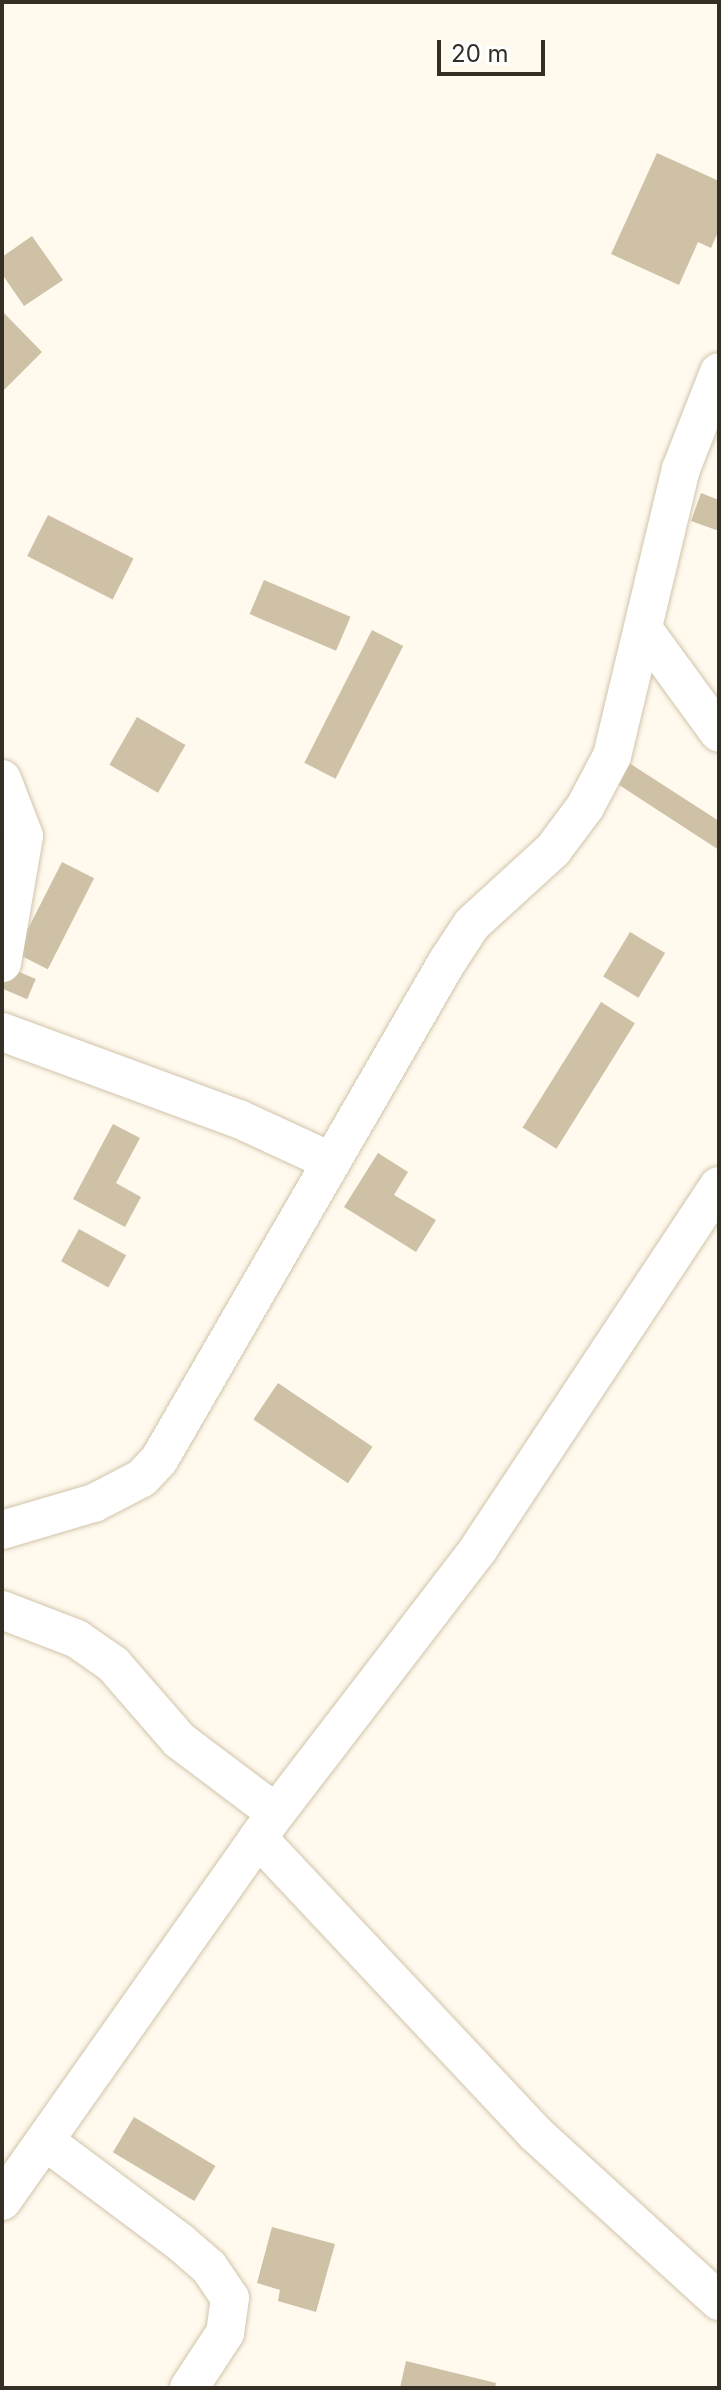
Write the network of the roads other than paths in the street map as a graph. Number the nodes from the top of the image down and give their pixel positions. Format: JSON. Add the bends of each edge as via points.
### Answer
{"nodes":[{"id":1,"x":719,"y":372,"type":"edge"},
{"id":2,"x":644,"y":630,"type":"junction"},
{"id":3,"x":719,"y":733,"type":"edge"},
{"id":4,"x":2,"y":779,"type":"edge"},
{"id":5,"x":2,"y":963,"type":"edge"},
{"id":6,"x":2,"y":1032,"type":"edge"},
{"id":7,"x":332,"y":1162,"type":"junction"},
{"id":8,"x":719,"y":1186,"type":"edge"},
{"id":9,"x":2,"y":1530,"type":"edge"},
{"id":10,"x":2,"y":1610,"type":"edge"},
{"id":11,"x":267,"y":1825,"type":"junction"},
{"id":12,"x":45,"y":2141,"type":"junction"},
{"id":13,"x":2,"y":2201,"type":"edge"},
{"id":14,"x":719,"y":2301,"type":"edge"},
{"id":15,"x":189,"y":2388,"type":"edge"}],
"edges":[{"from":1,"to":2,"type":"street","via":[[681,469]]},
{"from":2,"to":3,"type":"street"},
{"from":2,"to":7,"type":"street","via":[[612,756],[585,807],[553,850],[472,924]]},
{"from":4,"to":5,"type":"street","via":[[24,836]]},
{"from":6,"to":7,"type":"street","via":[[239,1119]]},
{"from":7,"to":9,"type":"street","via":[[159,1460],[142,1478],[94,1503]]},
{"from":8,"to":11,"type":"street","via":[[479,1548]]},
{"from":10,"to":11,"type":"street","via":[[77,1639],[113,1664],[179,1740]]},
{"from":11,"to":12,"type":"street"},
{"from":11,"to":14,"type":"street","via":[[536,2134]]},
{"from":12,"to":13,"type":"street"},
{"from":12,"to":15,"type":"street","via":[[180,2242],[209,2267],[230,2298],[225,2333]]}]}
